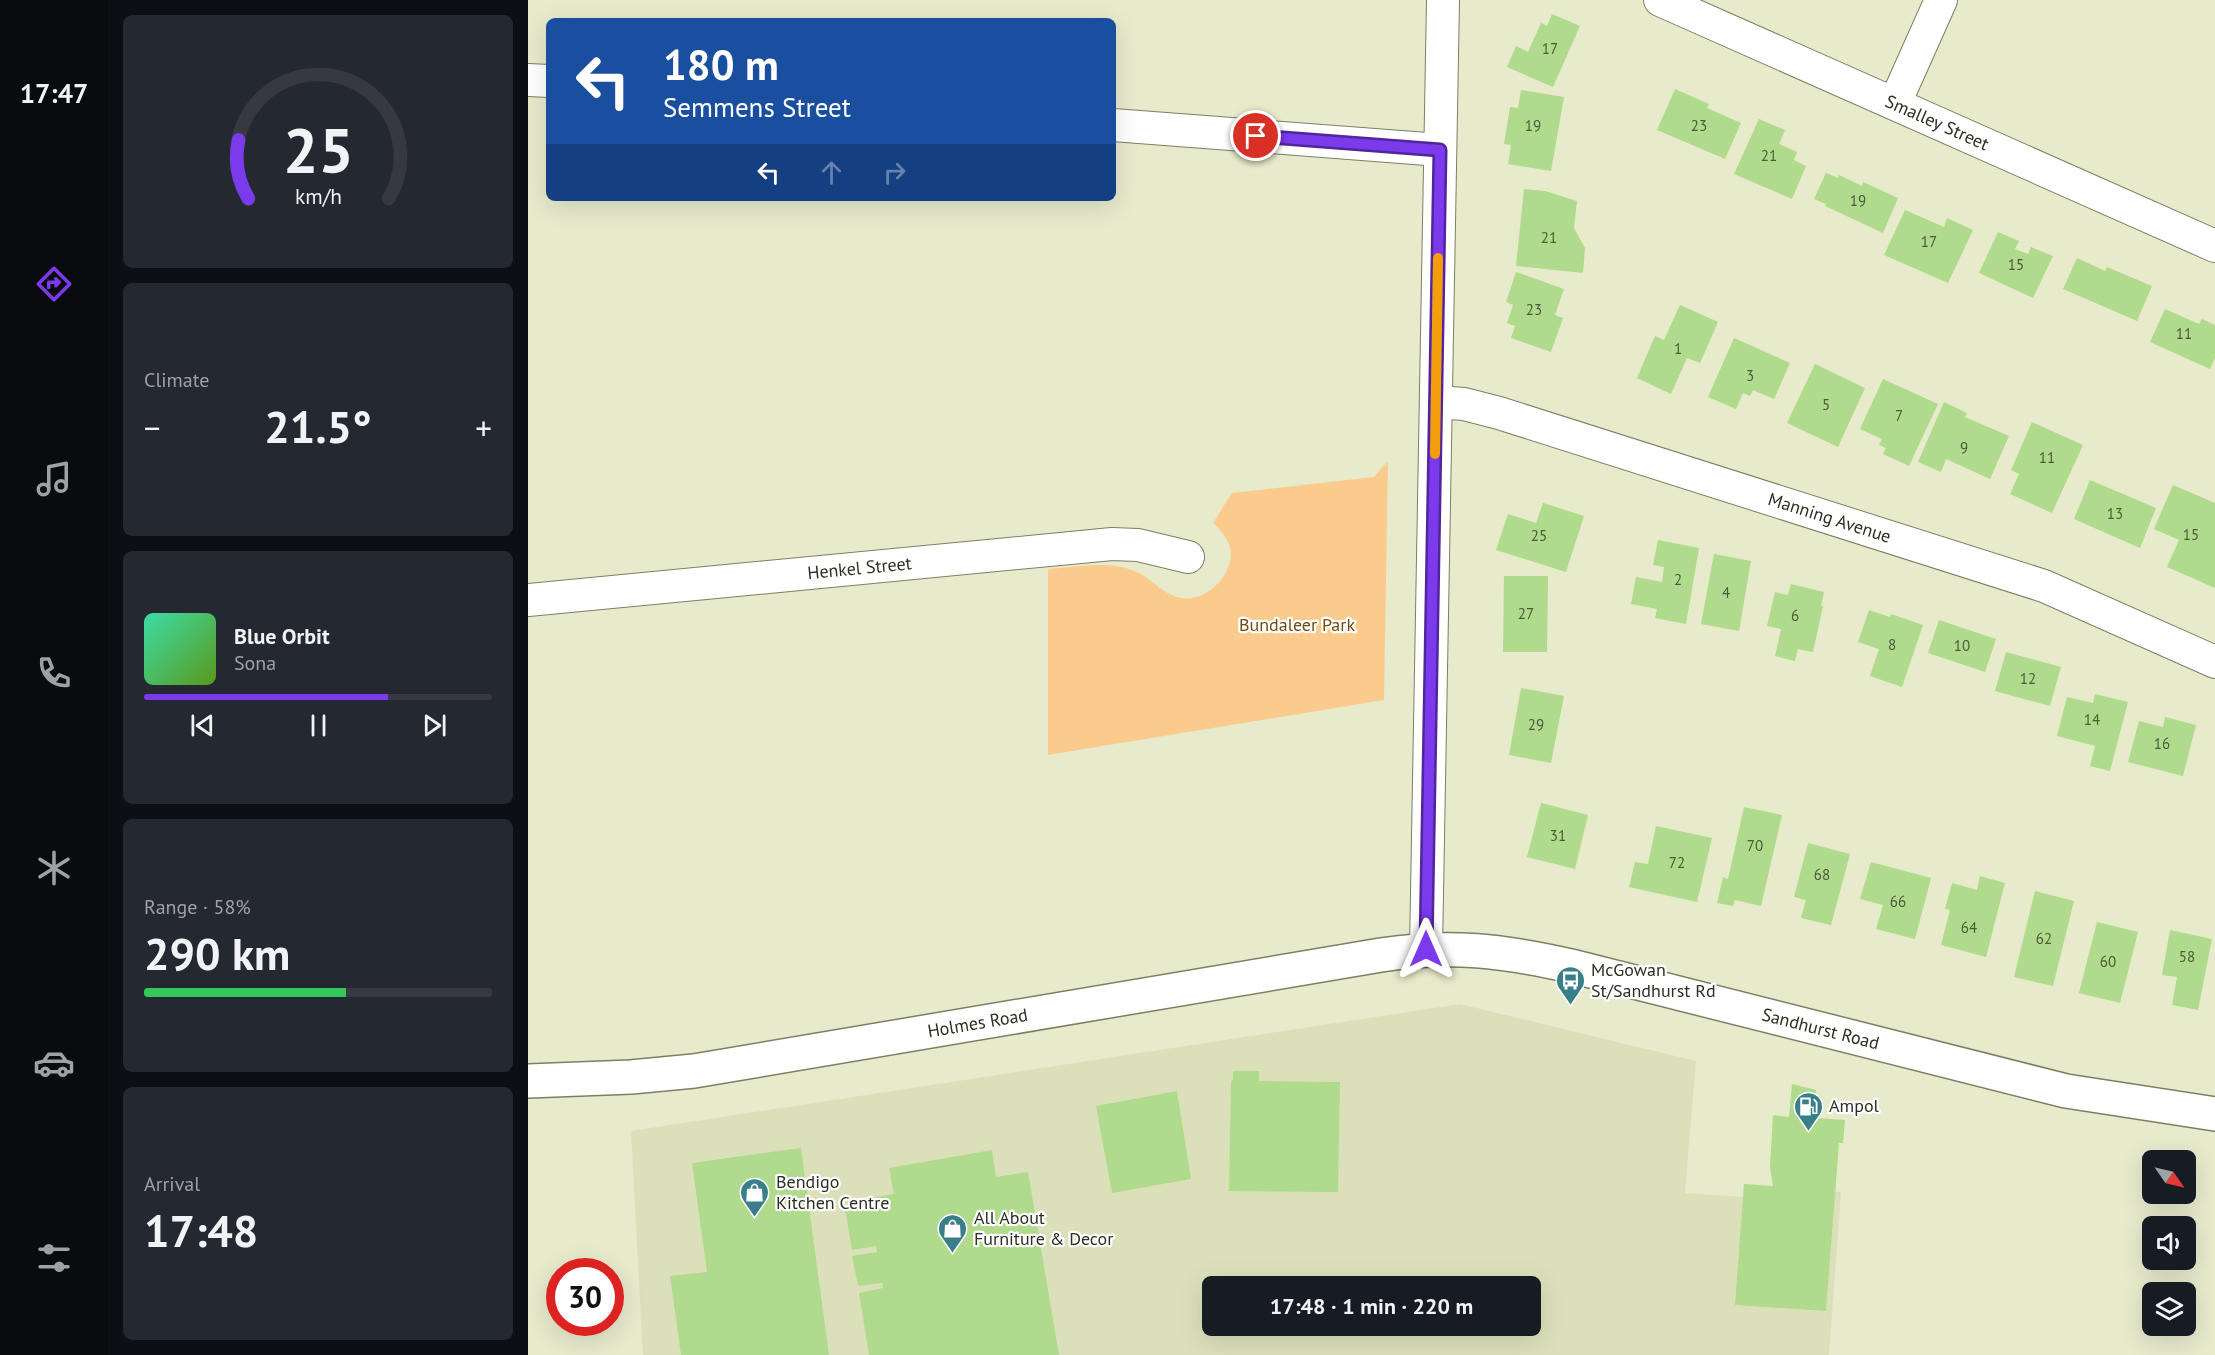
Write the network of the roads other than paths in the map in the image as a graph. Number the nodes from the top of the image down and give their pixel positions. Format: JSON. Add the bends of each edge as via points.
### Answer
{"nodes":[{"id":1,"x":1443,"y":0,"type":"edge"},
{"id":2,"x":1660,"y":0,"type":"edge"},
{"id":3,"x":1941,"y":0,"type":"edge"},
{"id":4,"x":528,"y":80,"type":"edge"},
{"id":5,"x":546,"y":81,"type":"edge"},
{"id":6,"x":1895,"y":103,"type":"junction"},
{"id":7,"x":1116,"y":125,"type":"edge"},
{"id":8,"x":1440,"y":150,"type":"junction"},
{"id":9,"x":2215,"y":246,"type":"edge"},
{"id":10,"x":1436,"y":402,"type":"junction"},
{"id":11,"x":1188,"y":557,"type":"dead end"},
{"id":12,"x":528,"y":600,"type":"edge"},
{"id":13,"x":2215,"y":662,"type":"edge"},
{"id":14,"x":1426,"y":949,"type":"junction"},
{"id":15,"x":528,"y":1080,"type":"edge"},
{"id":16,"x":2215,"y":1114,"type":"edge"}],
"edges":[{"from":1,"to":8,"type":"street"},
{"from":2,"to":6,"type":"street","name":"Smalley Street"},
{"from":3,"to":6,"type":"street"},
{"from":4,"to":5,"type":"street"},
{"from":6,"to":9,"type":"street","name":"Smalley Street"},
{"from":7,"to":8,"type":"street"},
{"from":8,"to":10,"type":"street"},
{"from":10,"to":13,"type":"street","name":"Manning Avenue","via":[[1499,412],[2044,586]]},
{"from":10,"to":14,"type":"street"},
{"from":11,"to":12,"type":"street","name":"Henkel Street","via":[[1138,545],[1112,544]]},
{"from":14,"to":15,"type":"main road","name":"Holmes Road","via":[[724,1067],[631,1077]]},
{"from":14,"to":16,"type":"main road","name":"Sandhurst Road","via":[[1466,949],[1533,958],[2066,1091]]}]}
